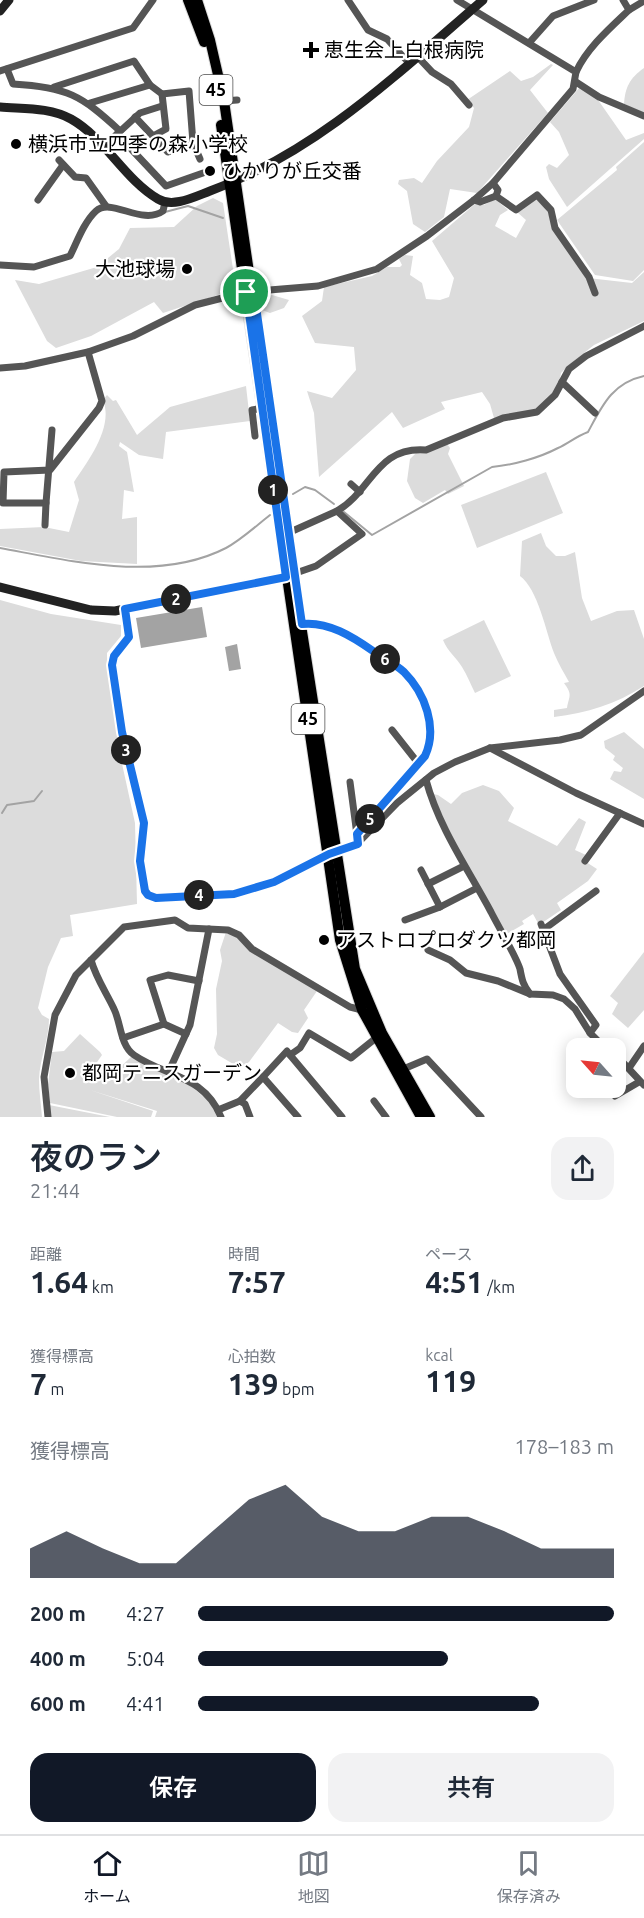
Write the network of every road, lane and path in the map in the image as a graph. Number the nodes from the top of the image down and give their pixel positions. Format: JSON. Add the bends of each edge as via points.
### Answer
{"nodes":[{"id":1,"x":9,"y":0,"type":"edge"},
{"id":2,"x":153,"y":0,"type":"edge"},
{"id":3,"x":188,"y":0,"type":"edge"},
{"id":4,"x":197,"y":0,"type":"edge"},
{"id":5,"x":348,"y":0,"type":"edge"},
{"id":6,"x":457,"y":0,"type":"edge"},
{"id":7,"x":483,"y":0,"type":"edge"},
{"id":8,"x":594,"y":0,"type":"edge"},
{"id":9,"x":623,"y":0,"type":"edge"},
{"id":10,"x":644,"y":1,"type":"edge"},
{"id":11,"x":472,"y":9,"type":"junction"},
{"id":12,"x":629,"y":10,"type":"junction"},
{"id":13,"x":0,"y":11,"type":"edge"},
{"id":14,"x":529,"y":43,"type":"junction"},
{"id":15,"x":413,"y":59,"type":"junction"},
{"id":16,"x":4,"y":70,"type":"edge"},
{"id":17,"x":576,"y":72,"type":"junction"},
{"id":18,"x":576,"y":82,"type":"junction"},
{"id":19,"x":150,"y":85,"type":"junction"},
{"id":20,"x":54,"y":87,"type":"junction"},
{"id":21,"x":162,"y":94,"type":"junction"},
{"id":22,"x":237,"y":100,"type":"dead end"},
{"id":23,"x":224,"y":101,"type":"junction"},
{"id":24,"x":90,"y":103,"type":"junction"},
{"id":25,"x":469,"y":105,"type":"dead end"},
{"id":26,"x":162,"y":106,"type":"junction"},
{"id":27,"x":0,"y":107,"type":"edge"},
{"id":28,"x":644,"y":116,"type":"edge"},
{"id":29,"x":135,"y":117,"type":"junction"},
{"id":30,"x":118,"y":133,"type":"junction"},
{"id":31,"x":153,"y":136,"type":"junction"},
{"id":32,"x":193,"y":143,"type":"junction"},
{"id":33,"x":104,"y":147,"type":"junction"},
{"id":34,"x":200,"y":159,"type":"dead end"},
{"id":35,"x":203,"y":173,"type":"dead end"},
{"id":36,"x":232,"y":183,"type":"junction"},
{"id":37,"x":493,"y":183,"type":"junction"},
{"id":38,"x":166,"y":186,"type":"junction"},
{"id":39,"x":496,"y":196,"type":"junction"},
{"id":40,"x":38,"y":200,"type":"dead end"},
{"id":41,"x":161,"y":200,"type":"junction"},
{"id":42,"x":474,"y":200,"type":"junction"},
{"id":43,"x":106,"y":206,"type":"junction"},
{"id":44,"x":0,"y":265,"type":"edge"},
{"id":45,"x":595,"y":292,"type":"dead end"},
{"id":46,"x":250,"y":293,"type":"junction"},
{"id":47,"x":644,"y":326,"type":"edge"},
{"id":48,"x":88,"y":352,"type":"junction"},
{"id":49,"x":0,"y":368,"type":"edge"},
{"id":50,"x":562,"y":382,"type":"junction"},
{"id":51,"x":262,"y":408,"type":"junction"},
{"id":52,"x":595,"y":413,"type":"dead end"},
{"id":53,"x":52,"y":430,"type":"dead end"},
{"id":54,"x":255,"y":436,"type":"dead end"},
{"id":55,"x":50,"y":470,"type":"junction"},
{"id":56,"x":351,"y":484,"type":"dead end"},
{"id":57,"x":360,"y":492,"type":"junction"},
{"id":58,"x":46,"y":503,"type":"junction"},
{"id":59,"x":337,"y":512,"type":"junction"},
{"id":60,"x":45,"y":525,"type":"dead end"},
{"id":61,"x":288,"y":533,"type":"junction"},
{"id":62,"x":290,"y":575,"type":"junction"},
{"id":63,"x":0,"y":587,"type":"edge"},
{"id":64,"x":125,"y":609,"type":"junction"},
{"id":65,"x":302,"y":624,"type":"junction"},
{"id":66,"x":644,"y":691,"type":"edge"},
{"id":67,"x":392,"y":730,"type":"dead end"},
{"id":68,"x":490,"y":748,"type":"junction"},
{"id":69,"x":418,"y":763,"type":"junction"},
{"id":70,"x":426,"y":780,"type":"junction"},
{"id":71,"x":350,"y":782,"type":"dead end"},
{"id":72,"x":620,"y":813,"type":"junction"},
{"id":73,"x":644,"y":816,"type":"edge"},
{"id":74,"x":630,"y":817,"type":"junction"},
{"id":75,"x":644,"y":824,"type":"edge"},
{"id":76,"x":357,"y":834,"type":"junction"},
{"id":77,"x":358,"y":844,"type":"junction"},
{"id":78,"x":334,"y":860,"type":"junction"},
{"id":79,"x":585,"y":861,"type":"dead end"},
{"id":80,"x":464,"y":866,"type":"junction"},
{"id":81,"x":421,"y":870,"type":"dead end"},
{"id":82,"x":428,"y":884,"type":"junction"},
{"id":83,"x":477,"y":888,"type":"junction"},
{"id":84,"x":596,"y":891,"type":"dead end"},
{"id":85,"x":440,"y":907,"type":"junction"},
{"id":86,"x":405,"y":920,"type":"dead end"},
{"id":87,"x":209,"y":929,"type":"junction"},
{"id":88,"x":428,"y":950,"type":"dead end"},
{"id":89,"x":441,"y":955,"type":"junction"},
{"id":90,"x":91,"y":960,"type":"junction"},
{"id":91,"x":432,"y":960,"type":"dead end"},
{"id":92,"x":199,"y":981,"type":"junction"},
{"id":93,"x":530,"y":994,"type":"junction"},
{"id":94,"x":362,"y":1010,"type":"junction"},
{"id":95,"x":164,"y":1024,"type":"junction"},
{"id":96,"x":590,"y":1033,"type":"junction"},
{"id":97,"x":186,"y":1034,"type":"junction"},
{"id":98,"x":123,"y":1038,"type":"junction"},
{"id":99,"x":376,"y":1038,"type":"junction"},
{"id":100,"x":595,"y":1038,"type":"edge"},
{"id":101,"x":644,"y":1046,"type":"edge"},
{"id":102,"x":290,"y":1055,"type":"junction"},
{"id":103,"x":626,"y":1065,"type":"edge"},
{"id":104,"x":629,"y":1068,"type":"junction"},
{"id":105,"x":169,"y":1071,"type":"junction"},
{"id":106,"x":400,"y":1071,"type":"junction"},
{"id":107,"x":263,"y":1077,"type":"junction"},
{"id":108,"x":642,"y":1083,"type":"edge"},
{"id":109,"x":626,"y":1091,"type":"edge"},
{"id":110,"x":240,"y":1101,"type":"junction"},
{"id":111,"x":374,"y":1101,"type":"dead end"},
{"id":112,"x":220,"y":1113,"type":"edge"},
{"id":113,"x":48,"y":1117,"type":"edge"},
{"id":114,"x":250,"y":1117,"type":"edge"},
{"id":115,"x":298,"y":1117,"type":"edge"},
{"id":116,"x":342,"y":1117,"type":"edge"},
{"id":117,"x":386,"y":1117,"type":"edge"},
{"id":118,"x":421,"y":1117,"type":"edge"},
{"id":119,"x":430,"y":1117,"type":"edge"},
{"id":120,"x":481,"y":1117,"type":"edge"}],
"edges":[{"from":1,"to":13,"type":"street"},
{"from":2,"to":16,"type":"street","via":[[133,28]]},
{"from":3,"to":36,"type":"main road","number":"45","via":[[213,75]]},
{"from":4,"to":23,"type":"main road","number":"45"},
{"from":5,"to":15,"type":"street","via":[[368,30]]},
{"from":6,"to":11,"type":"street"},
{"from":7,"to":11,"type":"street"},
{"from":8,"to":14,"type":"street","via":[[553,16]]},
{"from":9,"to":12,"type":"street"},
{"from":10,"to":12,"type":"street"},
{"from":11,"to":14,"type":"street"},
{"from":11,"to":15,"type":"street"},
{"from":12,"to":17,"type":"street","via":[[600,39]]},
{"from":14,"to":17,"type":"street"},
{"from":15,"to":25,"type":"street","via":[[452,84]]},
{"from":15,"to":36,"type":"street","via":[[312,141]]},
{"from":16,"to":20,"type":"street","via":[[13,84]]},
{"from":17,"to":18,"type":"street"},
{"from":18,"to":28,"type":"street","via":[[599,97]]},
{"from":18,"to":37,"type":"street"},
{"from":19,"to":20,"type":"street","via":[[134,61]]},
{"from":19,"to":21,"type":"street"},
{"from":19,"to":24,"type":"street"},
{"from":20,"to":24,"type":"street"},
{"from":21,"to":26,"type":"street"},
{"from":21,"to":32,"type":"street","via":[[189,91]]},
{"from":22,"to":23,"type":"street"},
{"from":23,"to":36,"type":"main road","number":"45"},
{"from":24,"to":30,"type":"street"},
{"from":26,"to":29,"type":"street"},
{"from":26,"to":31,"type":"street","via":[[166,129]]},
{"from":27,"to":33,"type":"street","via":[[42,110],[70,118]]},
{"from":29,"to":30,"type":"street"},
{"from":29,"to":31,"type":"street"},
{"from":30,"to":33,"type":"street"},
{"from":30,"to":38,"type":"street"},
{"from":31,"to":32,"type":"street","via":[[168,152]]},
{"from":32,"to":34,"type":"street"},
{"from":33,"to":41,"type":"street"},
{"from":35,"to":38,"type":"street"},
{"from":36,"to":41,"type":"street","via":[[189,199]]},
{"from":36,"to":46,"type":"main road","number":"45"},
{"from":37,"to":39,"type":"street","via":[[498,190]]},
{"from":37,"to":42,"type":"street"},
{"from":38,"to":41,"type":"street"},
{"from":39,"to":42,"type":"street","via":[[480,202]]},
{"from":39,"to":45,"type":"street","via":[[516,210],[537,195],[551,210],[555,228]]},
{"from":40,"to":43,"type":"street","via":[[61,163],[75,177],[86,178]]},
{"from":41,"to":43,"type":"street","via":[[163,211],[152,215]]},
{"from":42,"to":46,"type":"street","via":[[377,269],[318,286]]},
{"from":43,"to":44,"type":"street","via":[[96,210],[70,256],[34,267]]},
{"from":46,"to":48,"type":"street","via":[[195,306],[133,336]]},
{"from":46,"to":51,"type":"main road","number":"45"},
{"from":46,"to":61,"type":"main road","number":"45"},
{"from":47,"to":50,"type":"street","via":[[586,356],[569,369]]},
{"from":48,"to":49,"type":"street"},
{"from":48,"to":55,"type":"street","via":[[102,401]]},
{"from":50,"to":52,"type":"street"},
{"from":50,"to":57,"type":"street","via":[[537,412],[503,418],[426,450],[384,461]]},
{"from":51,"to":54,"type":"street","via":[[252,410]]},
{"from":51,"to":62,"type":"main road","number":"45"},
{"from":53,"to":55,"type":"street"},
{"from":55,"to":58,"type":"street"},
{"from":55,"to":58,"type":"street","via":[[4,472],[3,503]]},
{"from":56,"to":57,"type":"street"},
{"from":57,"to":59,"type":"street"},
{"from":58,"to":60,"type":"street"},
{"from":59,"to":61,"type":"street"},
{"from":59,"to":62,"type":"street","via":[[362,534],[316,566]]},
{"from":61,"to":62,"type":"main road","number":"45"},
{"from":62,"to":64,"type":"street"},
{"from":62,"to":65,"type":"main road","number":"45"},
{"from":62,"to":78,"type":"main road","number":"45"},
{"from":63,"to":64,"type":"street","via":[[91,610]]},
{"from":64,"to":78,"type":"street","via":[[129,637],[112,665],[122,732],[144,823],[140,861],[145,891],[156,898],[234,894]]},
{"from":65,"to":69,"type":"street","via":[[344,632],[404,672],[428,711],[430,745]]},
{"from":65,"to":78,"type":"main road","number":"45"},
{"from":66,"to":68,"type":"street","via":[[581,735]]},
{"from":67,"to":69,"type":"street"},
{"from":68,"to":70,"type":"street","via":[[472,753]]},
{"from":68,"to":72,"type":"street"},
{"from":69,"to":76,"type":"street"},
{"from":70,"to":77,"type":"street","via":[[397,803]]},
{"from":70,"to":80,"type":"street"},
{"from":71,"to":76,"type":"street"},
{"from":72,"to":74,"type":"street"},
{"from":72,"to":79,"type":"street"},
{"from":73,"to":74,"type":"street"},
{"from":74,"to":75,"type":"street"},
{"from":76,"to":77,"type":"street"},
{"from":77,"to":78,"type":"street"},
{"from":78,"to":94,"type":"main road","number":"45","via":[[340,940]]},
{"from":78,"to":106,"type":"main road","number":"45","via":[[355,969]]},
{"from":80,"to":82,"type":"street"},
{"from":80,"to":83,"type":"street"},
{"from":81,"to":82,"type":"street"},
{"from":82,"to":85,"type":"street"},
{"from":83,"to":85,"type":"street"},
{"from":83,"to":93,"type":"street","via":[[520,969],[520,981]]},
{"from":84,"to":96,"type":"street","via":[[542,927],[560,974],[596,1025]]},
{"from":85,"to":86,"type":"street"},
{"from":87,"to":90,"type":"street","via":[[188,928],[175,921],[124,927]]},
{"from":87,"to":92,"type":"street"},
{"from":87,"to":94,"type":"street","via":[[239,935],[252,949],[350,1007]]},
{"from":88,"to":89,"type":"street"},
{"from":89,"to":91,"type":"street"},
{"from":89,"to":93,"type":"street","via":[[466,973]]},
{"from":90,"to":98,"type":"street","via":[[115,1010]]},
{"from":90,"to":113,"type":"street","via":[[76,975],[55,1015],[44,1077]]},
{"from":92,"to":95,"type":"street","via":[[168,975],[150,980]]},
{"from":92,"to":97,"type":"street"},
{"from":93,"to":96,"type":"street","via":[[564,999]]},
{"from":94,"to":99,"type":"main road","number":"45"},
{"from":95,"to":97,"type":"street"},
{"from":95,"to":98,"type":"street"},
{"from":96,"to":100,"type":"street"},
{"from":97,"to":105,"type":"street"},
{"from":98,"to":105,"type":"street","via":[[132,1054]]},
{"from":99,"to":102,"type":"street","via":[[351,1058],[309,1033]]},
{"from":99,"to":106,"type":"main road","number":"45"},
{"from":101,"to":104,"type":"street"},
{"from":102,"to":107,"type":"street","via":[[287,1051]]},
{"from":102,"to":116,"type":"street"},
{"from":103,"to":104,"type":"street"},
{"from":104,"to":108,"type":"street"},
{"from":105,"to":112,"type":"street","via":[[209,1096]]},
{"from":106,"to":118,"type":"main road","number":"45"},
{"from":106,"to":119,"type":"main road","number":"45"},
{"from":106,"to":120,"type":"street","via":[[427,1059]]},
{"from":107,"to":110,"type":"street"},
{"from":107,"to":115,"type":"street"},
{"from":108,"to":109,"type":"street"},
{"from":110,"to":112,"type":"street"},
{"from":110,"to":114,"type":"street"},
{"from":111,"to":117,"type":"street"}]}
